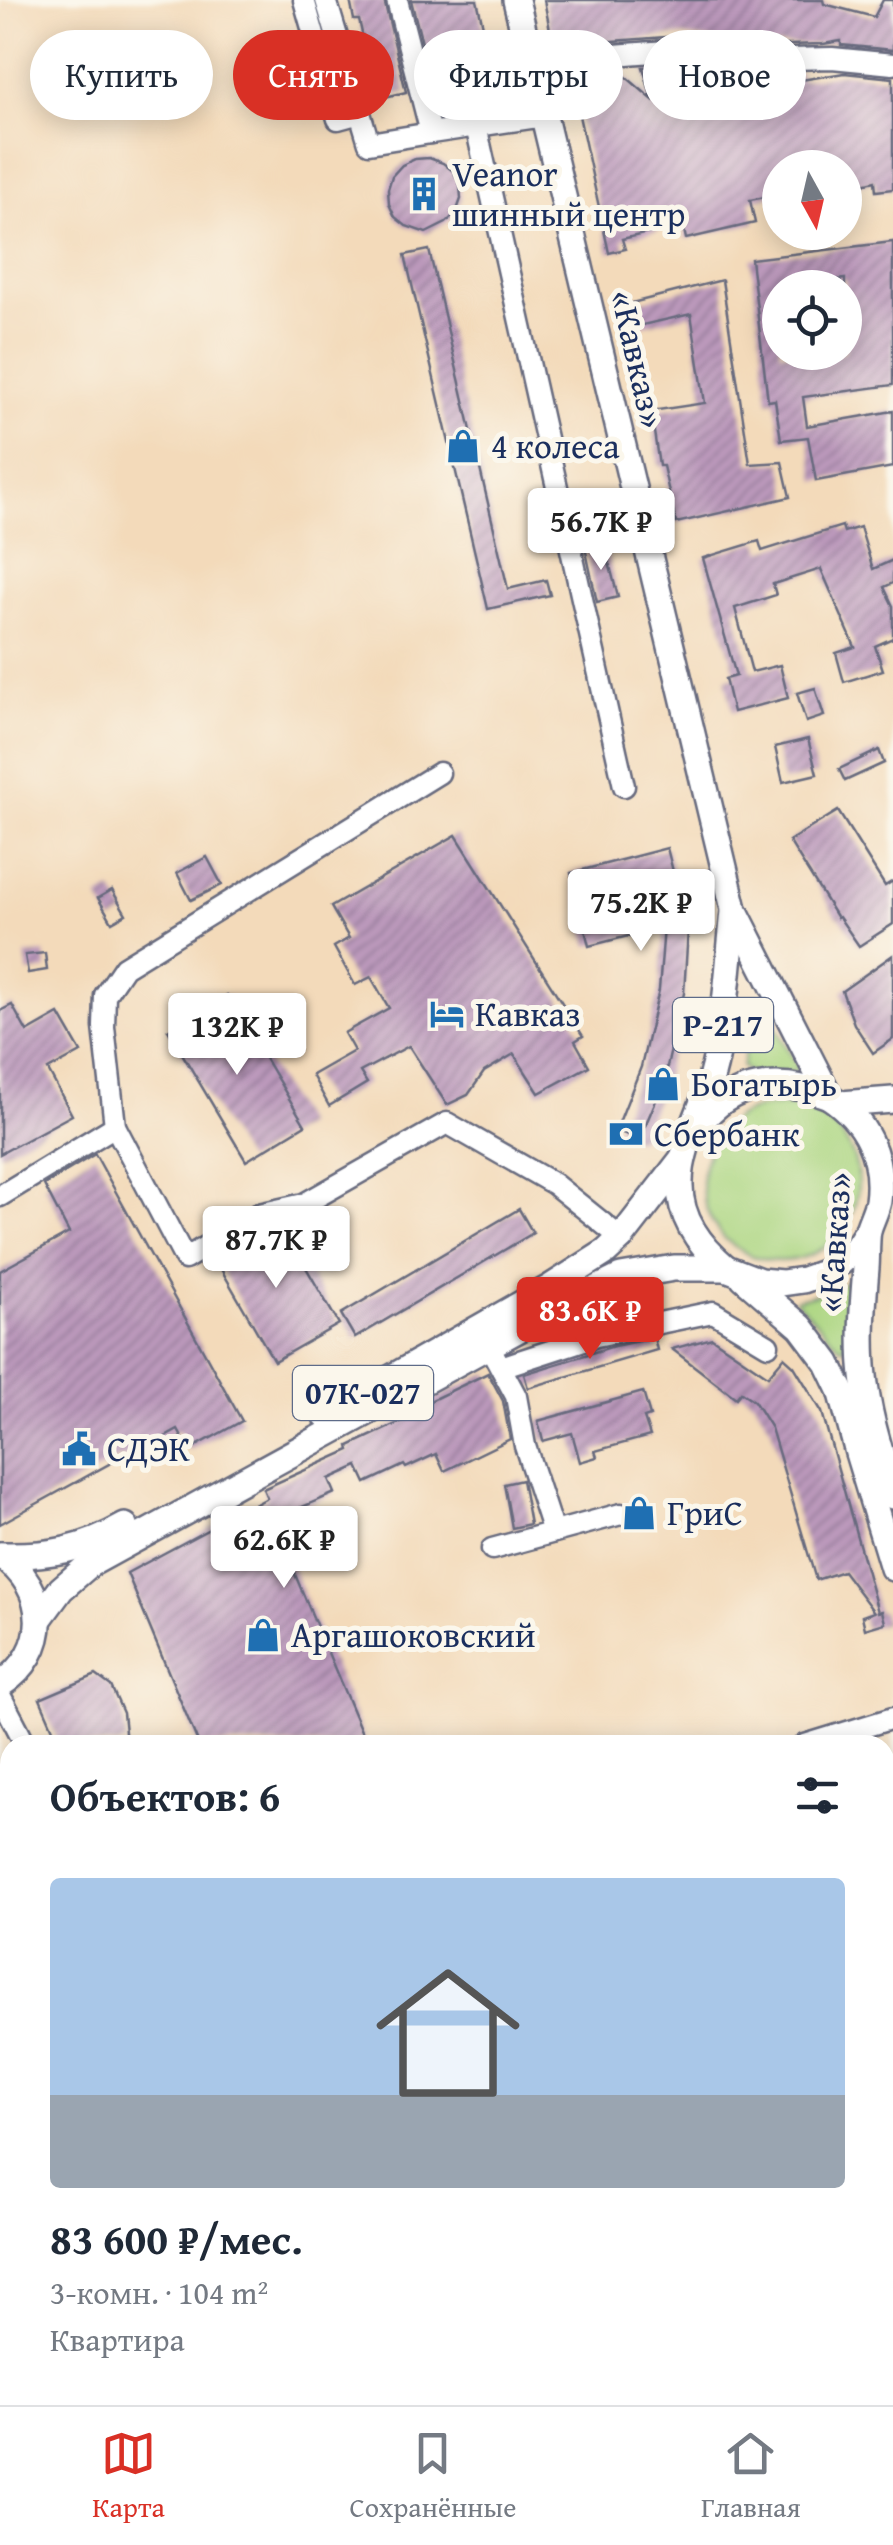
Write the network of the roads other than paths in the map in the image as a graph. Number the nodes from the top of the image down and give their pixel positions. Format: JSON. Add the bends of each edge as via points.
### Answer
{"nodes":[{"id":1,"x":304,"y":0,"type":"edge"},
{"id":2,"x":326,"y":0,"type":"edge"},
{"id":3,"x":398,"y":0,"type":"edge"},
{"id":4,"x":516,"y":0,"type":"edge"},
{"id":5,"x":313,"y":30,"type":"edge"},
{"id":6,"x":335,"y":30,"type":"edge"},
{"id":7,"x":524,"y":30,"type":"edge"},
{"id":8,"x":623,"y":54,"type":"edge"},
{"id":9,"x":893,"y":64,"type":"edge"},
{"id":10,"x":362,"y":120,"type":"edge"},
{"id":11,"x":517,"y":120,"type":"edge"},
{"id":12,"x":545,"y":120,"type":"edge"},
{"id":13,"x":476,"y":126,"type":"junction"},
{"id":14,"x":432,"y":133,"type":"junction"},
{"id":15,"x":440,"y":774,"type":"dead end"},
{"id":16,"x":624,"y":786,"type":"dead end"},
{"id":17,"x":734,"y":910,"type":"junction"},
{"id":18,"x":835,"y":1100,"type":"junction"},
{"id":19,"x":893,"y":1100,"type":"edge"},
{"id":20,"x":116,"y":1126,"type":"junction"},
{"id":21,"x":687,"y":1148,"type":"junction"},
{"id":22,"x":893,"y":1182,"type":"edge"},
{"id":23,"x":0,"y":1196,"type":"edge"},
{"id":24,"x":873,"y":1217,"type":"junction"},
{"id":25,"x":621,"y":1238,"type":"junction"},
{"id":26,"x":733,"y":1271,"type":"junction"},
{"id":27,"x":768,"y":1345,"type":"dead end"},
{"id":28,"x":495,"y":1356,"type":"junction"},
{"id":29,"x":893,"y":1496,"type":"edge"},
{"id":30,"x":621,"y":1514,"type":"dead end"},
{"id":31,"x":553,"y":1532,"type":"junction"},
{"id":32,"x":492,"y":1549,"type":"dead end"},
{"id":33,"x":1,"y":1555,"type":"edge"},
{"id":34,"x":893,"y":1568,"type":"edge"},
{"id":35,"x":39,"y":1619,"type":"junction"},
{"id":36,"x":0,"y":1685,"type":"edge"},
{"id":37,"x":0,"y":1695,"type":"edge"},
{"id":38,"x":893,"y":1718,"type":"edge"},
{"id":39,"x":21,"y":1735,"type":"edge"},
{"id":40,"x":838,"y":1735,"type":"edge"}],
"edges":[{"from":1,"to":5,"type":"lane"},
{"from":2,"to":6,"type":"lane"},
{"from":3,"to":14,"type":"lane"},
{"from":4,"to":7,"type":"main road","name":"«Кавказ»","number":"Р-217"},
{"from":8,"to":9,"type":"lane","via":[[680,50],[750,60]]},
{"from":10,"to":14,"type":"lane","via":[[369,143]]},
{"from":11,"to":13,"type":"lane"},
{"from":12,"to":17,"type":"main road","name":"«Кавказ»","number":"Р-217"},
{"from":13,"to":14,"type":"lane"},
{"from":13,"to":16,"type":"lane"},
{"from":15,"to":20,"type":"lane","via":[[124,967],[105,995]]},
{"from":17,"to":18,"type":"main road","name":"«Кавказ»","number":"Р-217"},
{"from":17,"to":21,"type":"main road","name":"«Кавказ»","number":"Р-217","via":[[723,1024]]},
{"from":18,"to":19,"type":"main road"},
{"from":18,"to":21,"type":"main road","via":[[804,1086],[751,1087],[706,1116]]},
{"from":18,"to":24,"type":"main road","name":"«Кавказ»","number":"Р-217","via":[[861,1124],[874,1150],[880,1177]]},
{"from":20,"to":23,"type":"lane"},
{"from":20,"to":25,"type":"lane","via":[[185,1258],[258,1214],[304,1204],[447,1123],[554,1184]]},
{"from":21,"to":25,"type":"main road","number":"07К-027"},
{"from":21,"to":26,"type":"main road","name":"«Кавказ»","number":"Р-217","via":[[682,1208],[707,1252]]},
{"from":22,"to":24,"type":"main road"},
{"from":24,"to":26,"type":"main road","via":[[856,1247],[823,1273],[782,1283]]},
{"from":24,"to":29,"type":"main road","name":"«Кавказ»","number":"Р-217","via":[[862,1318],[864,1375]]},
{"from":25,"to":33,"type":"main road","number":"07К-027","via":[[551,1287],[111,1534],[40,1556]]},
{"from":26,"to":28,"type":"main road","number":"07К-027","via":[[674,1268],[621,1278]]},
{"from":26,"to":34,"type":"main road","name":"«Кавказ»","number":"Р-217","via":[[800,1327],[828,1362]]},
{"from":27,"to":28,"type":"lane","via":[[713,1312]]},
{"from":28,"to":31,"type":"lane","via":[[516,1396]]},
{"from":28,"to":35,"type":"main road","number":"07К-027","via":[[90,1564]]},
{"from":30,"to":31,"type":"lane"},
{"from":31,"to":32,"type":"lane"},
{"from":33,"to":35,"type":"main road","via":[[29,1582]]},
{"from":35,"to":36,"type":"main road","number":"07К-027","via":[[32,1652]]},
{"from":37,"to":39,"type":"lane"},
{"from":38,"to":40,"type":"lane"}]}
